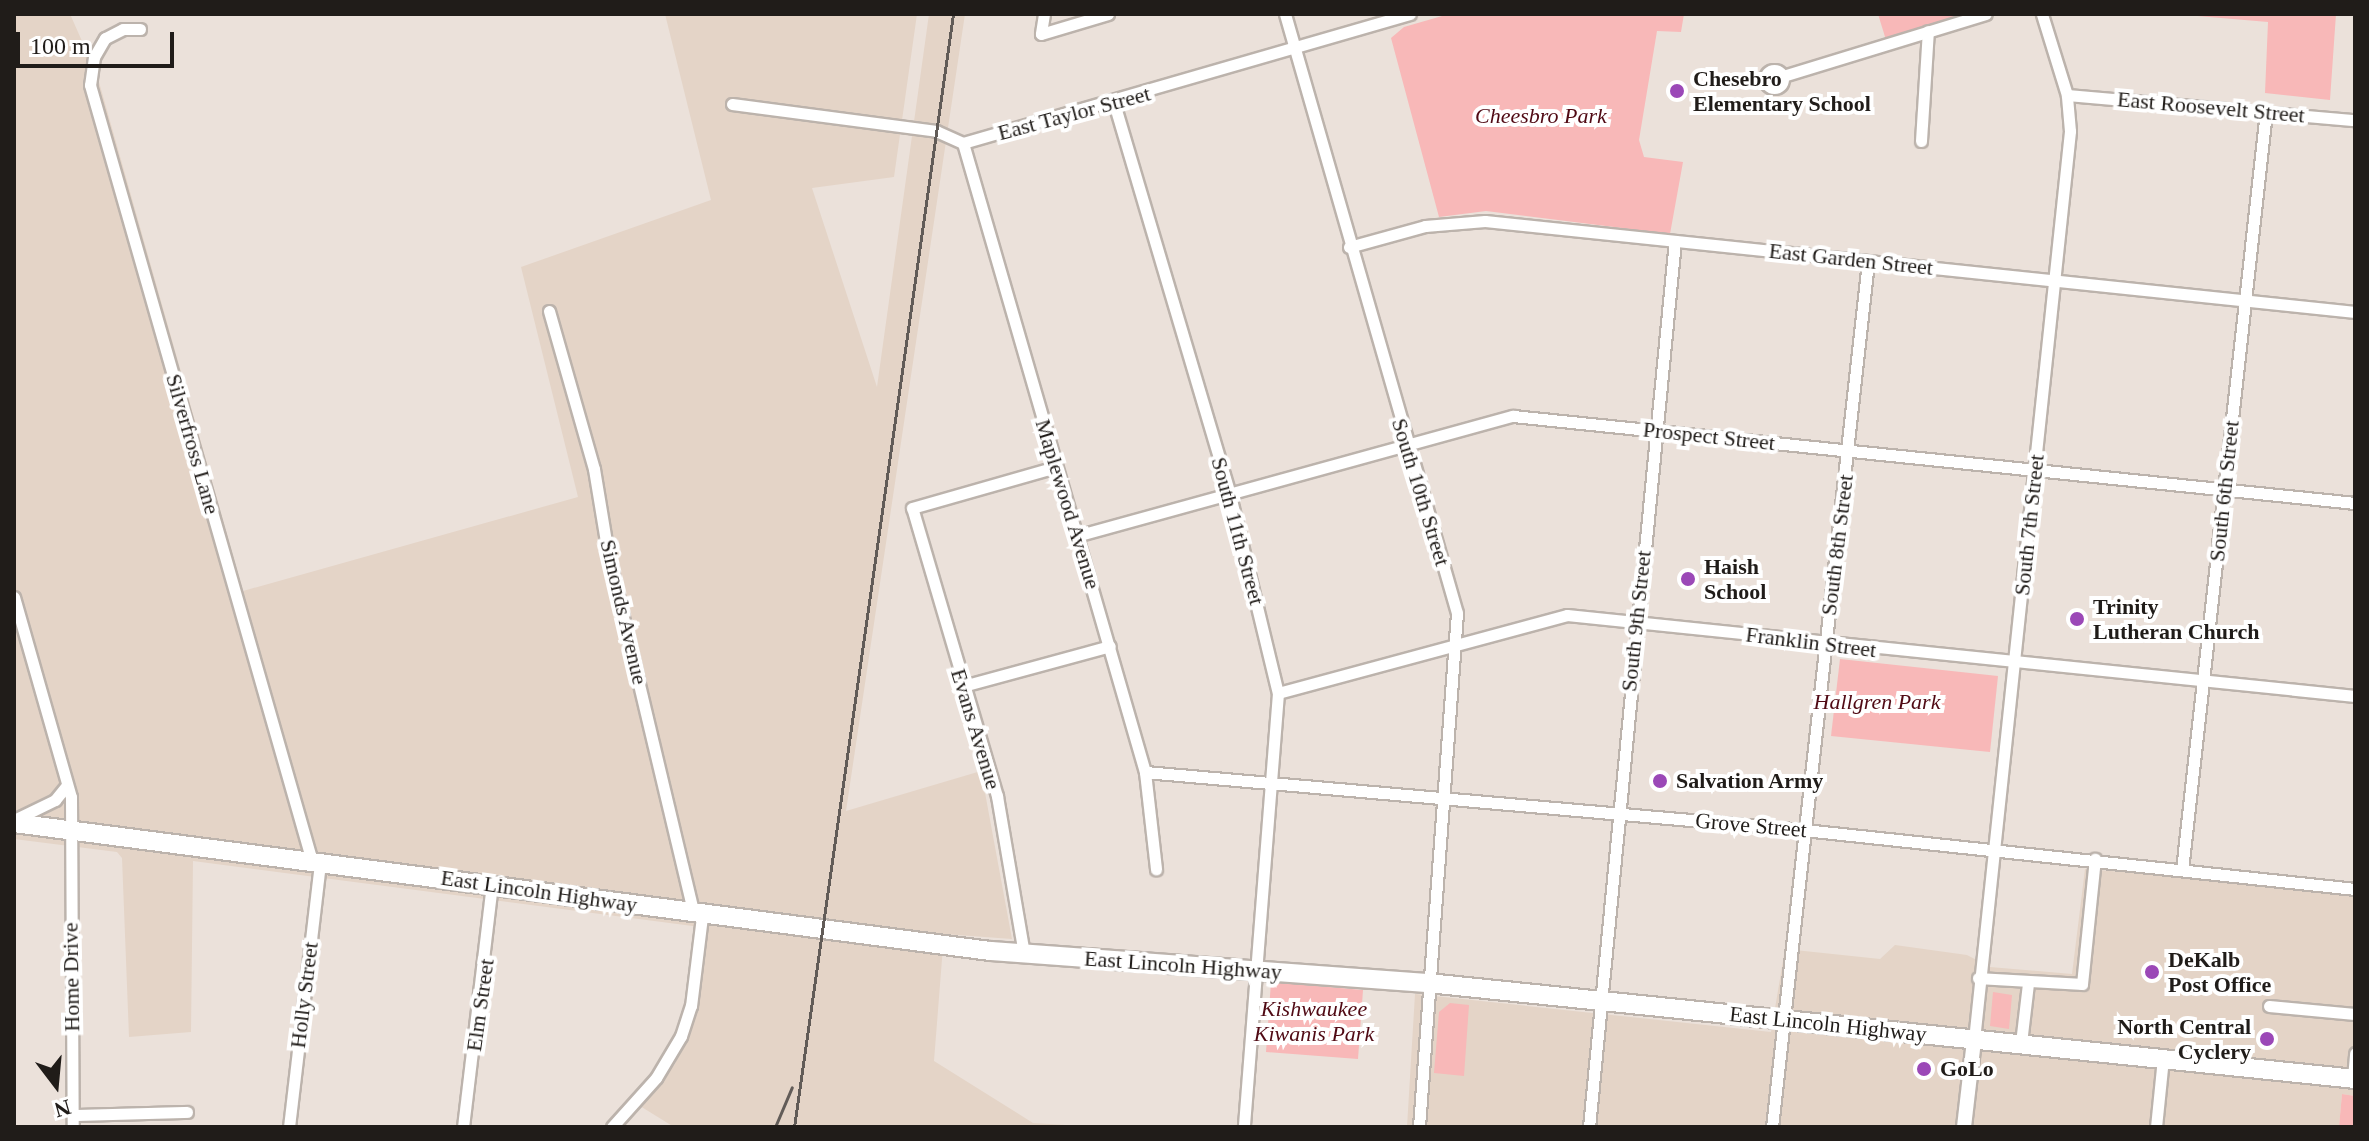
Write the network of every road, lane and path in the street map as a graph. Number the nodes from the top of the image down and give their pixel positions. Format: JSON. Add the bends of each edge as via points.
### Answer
{"nodes":[{"id":1,"x":1044,"y":14,"type":"edge"},
{"id":2,"x":1108,"y":14,"type":"edge"},
{"id":3,"x":1285,"y":14,"type":"edge"},
{"id":4,"x":1410,"y":14,"type":"edge"},
{"id":5,"x":1986,"y":14,"type":"edge"},
{"id":6,"x":2042,"y":14,"type":"edge"},
{"id":7,"x":140,"y":29,"type":"dead end"},
{"id":8,"x":1928,"y":31,"type":"junction"},
{"id":9,"x":1295,"y":50,"type":"junction"},
{"id":10,"x":1783,"y":76,"type":"dead end"},
{"id":11,"x":2067,"y":95,"type":"junction"},
{"id":12,"x":1114,"y":103,"type":"junction"},
{"id":13,"x":732,"y":104,"type":"dead end"},
{"id":14,"x":2266,"y":111,"type":"junction"},
{"id":15,"x":2355,"y":120,"type":"edge"},
{"id":16,"x":1921,"y":141,"type":"dead end"},
{"id":17,"x":963,"y":143,"type":"junction"},
{"id":18,"x":1675,"y":241,"type":"junction"},
{"id":19,"x":1349,"y":247,"type":"junction"},
{"id":20,"x":1868,"y":262,"type":"junction"},
{"id":21,"x":2054,"y":280,"type":"junction"},
{"id":22,"x":2245,"y":301,"type":"junction"},
{"id":23,"x":549,"y":311,"type":"dead end"},
{"id":24,"x":2355,"y":312,"type":"edge"},
{"id":25,"x":1657,"y":430,"type":"junction"},
{"id":26,"x":1407,"y":444,"type":"junction"},
{"id":27,"x":1848,"y":451,"type":"junction"},
{"id":28,"x":1056,"y":467,"type":"junction"},
{"id":29,"x":2036,"y":469,"type":"junction"},
{"id":30,"x":2224,"y":489,"type":"junction"},
{"id":31,"x":1229,"y":491,"type":"junction"},
{"id":32,"x":2355,"y":503,"type":"edge"},
{"id":33,"x":1076,"y":536,"type":"junction"},
{"id":34,"x":14,"y":597,"type":"edge"},
{"id":35,"x":1634,"y":623,"type":"junction"},
{"id":36,"x":1456,"y":643,"type":"junction"},
{"id":37,"x":1824,"y":643,"type":"junction"},
{"id":38,"x":1110,"y":646,"type":"junction"},
{"id":39,"x":2013,"y":664,"type":"junction"},
{"id":40,"x":2203,"y":680,"type":"junction"},
{"id":41,"x":963,"y":686,"type":"junction"},
{"id":42,"x":1278,"y":693,"type":"junction"},
{"id":43,"x":2355,"y":696,"type":"edge"},
{"id":44,"x":1145,"y":772,"type":"junction"},
{"id":45,"x":1270,"y":781,"type":"junction"},
{"id":46,"x":67,"y":785,"type":"junction"},
{"id":47,"x":1443,"y":796,"type":"junction"},
{"id":48,"x":1620,"y":814,"type":"junction"},
{"id":49,"x":14,"y":821,"type":"edge"},
{"id":50,"x":68,"y":827,"type":"junction"},
{"id":51,"x":1804,"y":830,"type":"junction"},
{"id":52,"x":1993,"y":849,"type":"junction"},
{"id":53,"x":2095,"y":859,"type":"junction"},
{"id":54,"x":316,"y":862,"type":"junction"},
{"id":55,"x":1156,"y":869,"type":"dead end"},
{"id":56,"x":2182,"y":870,"type":"junction"},
{"id":57,"x":492,"y":883,"type":"junction"},
{"id":58,"x":2355,"y":889,"type":"edge"},
{"id":59,"x":698,"y":915,"type":"junction"},
{"id":60,"x":1024,"y":954,"type":"junction"},
{"id":61,"x":1255,"y":971,"type":"junction"},
{"id":62,"x":1978,"y":978,"type":"junction"},
{"id":63,"x":1428,"y":983,"type":"junction"},
{"id":64,"x":2028,"y":983,"type":"junction"},
{"id":65,"x":1598,"y":1002,"type":"junction"},
{"id":66,"x":2269,"y":1006,"type":"dead end"},
{"id":67,"x":2355,"y":1014,"type":"edge"},
{"id":68,"x":1785,"y":1019,"type":"junction"},
{"id":69,"x":1974,"y":1040,"type":"junction"},
{"id":70,"x":2021,"y":1043,"type":"junction"},
{"id":71,"x":2355,"y":1053,"type":"edge"},
{"id":72,"x":2163,"y":1058,"type":"junction"},
{"id":73,"x":2354,"y":1078,"type":"edge"},
{"id":74,"x":187,"y":1112,"type":"dead end"},
{"id":75,"x":73,"y":1121,"type":"edge"},
{"id":76,"x":289,"y":1127,"type":"edge"},
{"id":77,"x":463,"y":1127,"type":"edge"},
{"id":78,"x":612,"y":1127,"type":"edge"},
{"id":79,"x":1244,"y":1127,"type":"edge"},
{"id":80,"x":1419,"y":1127,"type":"edge"},
{"id":81,"x":1589,"y":1127,"type":"edge"},
{"id":82,"x":1772,"y":1127,"type":"edge"},
{"id":83,"x":1964,"y":1127,"type":"edge"},
{"id":84,"x":2156,"y":1127,"type":"edge"}],
"edges":[{"from":1,"to":2,"type":"street","via":[[1041,34]]},
{"from":3,"to":9,"type":"street","name":"South 10th Street"},
{"from":4,"to":9,"type":"street","name":"East Taylor Street"},
{"from":5,"to":8,"type":"street"},
{"from":6,"to":11,"type":"street","name":"South 7th Street"},
{"from":7,"to":54,"type":"street","name":"Silverfross Lane","via":[[114,32],[97,48],[90,85]]},
{"from":8,"to":10,"type":"street"},
{"from":8,"to":16,"type":"street"},
{"from":9,"to":12,"type":"street","name":"East Taylor Street"},
{"from":9,"to":19,"type":"street","name":"South 10th Street"},
{"from":11,"to":14,"type":"street","name":"East Roosevelt Street"},
{"from":11,"to":21,"type":"street","name":"South 7th Street","via":[[2070,131]]},
{"from":12,"to":17,"type":"street","name":"East Taylor Street"},
{"from":12,"to":31,"type":"street","name":"South 11th Street"},
{"from":13,"to":17,"type":"street","via":[[936,131]]},
{"from":14,"to":15,"type":"street","name":"East Roosevelt Street"},
{"from":14,"to":22,"type":"street","name":"South 6th Street"},
{"from":17,"to":28,"type":"street","name":"Maplewood Avenue"},
{"from":18,"to":19,"type":"street","name":"East Garden Street","via":[[1452,221]]},
{"from":18,"to":20,"type":"street","name":"East Garden Street"},
{"from":18,"to":25,"type":"street","name":"South 9th Street"},
{"from":19,"to":26,"type":"street","name":"South 10th Street"},
{"from":20,"to":21,"type":"street","name":"East Garden Street"},
{"from":20,"to":27,"type":"street","name":"South 8th Street"},
{"from":21,"to":22,"type":"street","name":"East Garden Street"},
{"from":21,"to":29,"type":"street","name":"South 7th Street"},
{"from":22,"to":24,"type":"street","name":"East Garden Street"},
{"from":22,"to":30,"type":"street","name":"South 6th Street"},
{"from":23,"to":59,"type":"street","name":"Simonds Avenue","via":[[594,469],[608,554]]},
{"from":25,"to":26,"type":"street","name":"Prospect Street","via":[[1513,416]]},
{"from":25,"to":27,"type":"street","name":"Prospect Street"},
{"from":25,"to":35,"type":"street","name":"South 9th Street"},
{"from":26,"to":31,"type":"street","name":"Prospect Street"},
{"from":26,"to":36,"type":"street","name":"South 10th Street","via":[[1457,613]]},
{"from":27,"to":29,"type":"street","name":"Prospect Street"},
{"from":27,"to":37,"type":"street","name":"South 8th Street"},
{"from":28,"to":33,"type":"street","name":"Maplewood Avenue"},
{"from":28,"to":41,"type":"street","name":"Evans Avenue","via":[[912,508]]},
{"from":29,"to":30,"type":"street","name":"Prospect Street"},
{"from":29,"to":39,"type":"street","name":"South 7th Street"},
{"from":30,"to":32,"type":"street","name":"Prospect Street"},
{"from":30,"to":40,"type":"street","name":"South 6th Street"},
{"from":31,"to":33,"type":"street","name":"Prospect Street"},
{"from":31,"to":42,"type":"street","name":"South 11th Street"},
{"from":33,"to":38,"type":"street","name":"Maplewood Avenue"},
{"from":34,"to":46,"type":"street","name":"Home Drive"},
{"from":35,"to":36,"type":"street","name":"Franklin Street","via":[[1555,615]]},
{"from":35,"to":37,"type":"street","name":"Franklin Street"},
{"from":35,"to":48,"type":"street","name":"South 9th Street"},
{"from":36,"to":42,"type":"street","name":"Franklin Street"},
{"from":36,"to":47,"type":"street","name":"South 10th Street"},
{"from":37,"to":39,"type":"street","name":"Franklin Street"},
{"from":37,"to":51,"type":"street","name":"South 8th Street"},
{"from":38,"to":41,"type":"street"},
{"from":38,"to":44,"type":"street","name":"Maplewood Avenue"},
{"from":39,"to":40,"type":"street","name":"Franklin Street"},
{"from":39,"to":52,"type":"street","name":"South 7th Street"},
{"from":40,"to":43,"type":"street","name":"Franklin Street"},
{"from":40,"to":56,"type":"street","name":"South 6th Street"},
{"from":41,"to":60,"type":"street","name":"Evans Avenue","via":[[1000,810]]},
{"from":42,"to":45,"type":"street","name":"South 11th Street"},
{"from":44,"to":45,"type":"street","name":"Grove Street"},
{"from":44,"to":55,"type":"street","name":"Maplewood Avenue"},
{"from":45,"to":47,"type":"street","name":"Grove Street"},
{"from":45,"to":61,"type":"street","name":"South 11th Street"},
{"from":46,"to":49,"type":"street","via":[[55,800]]},
{"from":46,"to":50,"type":"street","name":"Home Drive"},
{"from":47,"to":48,"type":"street","name":"Grove Street"},
{"from":47,"to":63,"type":"street","name":"South 10th Street"},
{"from":48,"to":51,"type":"street","name":"Grove Street"},
{"from":48,"to":65,"type":"street","name":"South 9th Street"},
{"from":49,"to":50,"type":"main road","name":"East Lincoln Highway"},
{"from":50,"to":54,"type":"main road","name":"East Lincoln Highway"},
{"from":50,"to":75,"type":"street","name":"Home Drive"},
{"from":51,"to":52,"type":"street","name":"Grove Street"},
{"from":51,"to":68,"type":"street","name":"South 8th Street"},
{"from":52,"to":53,"type":"street","name":"Grove Street"},
{"from":52,"to":62,"type":"street","name":"South 7th Street"},
{"from":53,"to":56,"type":"street","name":"Grove Street"},
{"from":53,"to":64,"type":"street","via":[[2082,984]]},
{"from":54,"to":57,"type":"main road","name":"East Lincoln Highway"},
{"from":54,"to":76,"type":"street","name":"Holly Street"},
{"from":56,"to":58,"type":"street","name":"Grove Street"},
{"from":57,"to":59,"type":"main road","name":"East Lincoln Highway"},
{"from":57,"to":77,"type":"street","name":"Elm Street"},
{"from":59,"to":60,"type":"main road","name":"East Lincoln Highway"},
{"from":59,"to":78,"type":"street","via":[[691,1006],[681,1036],[656,1078]]},
{"from":60,"to":61,"type":"main road","name":"East Lincoln Highway"},
{"from":61,"to":63,"type":"main road","name":"East Lincoln Highway"},
{"from":61,"to":79,"type":"street","name":"South 11th Street"},
{"from":62,"to":64,"type":"street"},
{"from":62,"to":69,"type":"street","name":"South 7th Street"},
{"from":63,"to":65,"type":"main road","name":"East Lincoln Highway"},
{"from":63,"to":80,"type":"street","name":"South 10th Street"},
{"from":64,"to":70,"type":"street"},
{"from":65,"to":68,"type":"main road","name":"East Lincoln Highway"},
{"from":65,"to":81,"type":"street","name":"South 9th Street"},
{"from":66,"to":67,"type":"street"},
{"from":68,"to":69,"type":"main road","name":"East Lincoln Highway"},
{"from":68,"to":82,"type":"street","name":"South 8th Street"},
{"from":69,"to":70,"type":"main road","name":"East Lincoln Highway"},
{"from":69,"to":83,"type":"street"},
{"from":70,"to":72,"type":"main road","name":"East Lincoln Highway"},
{"from":71,"to":73,"type":"street"},
{"from":72,"to":73,"type":"main road","name":"East Lincoln Highway"},
{"from":72,"to":84,"type":"street"},
{"from":74,"to":75,"type":"street"}]}
